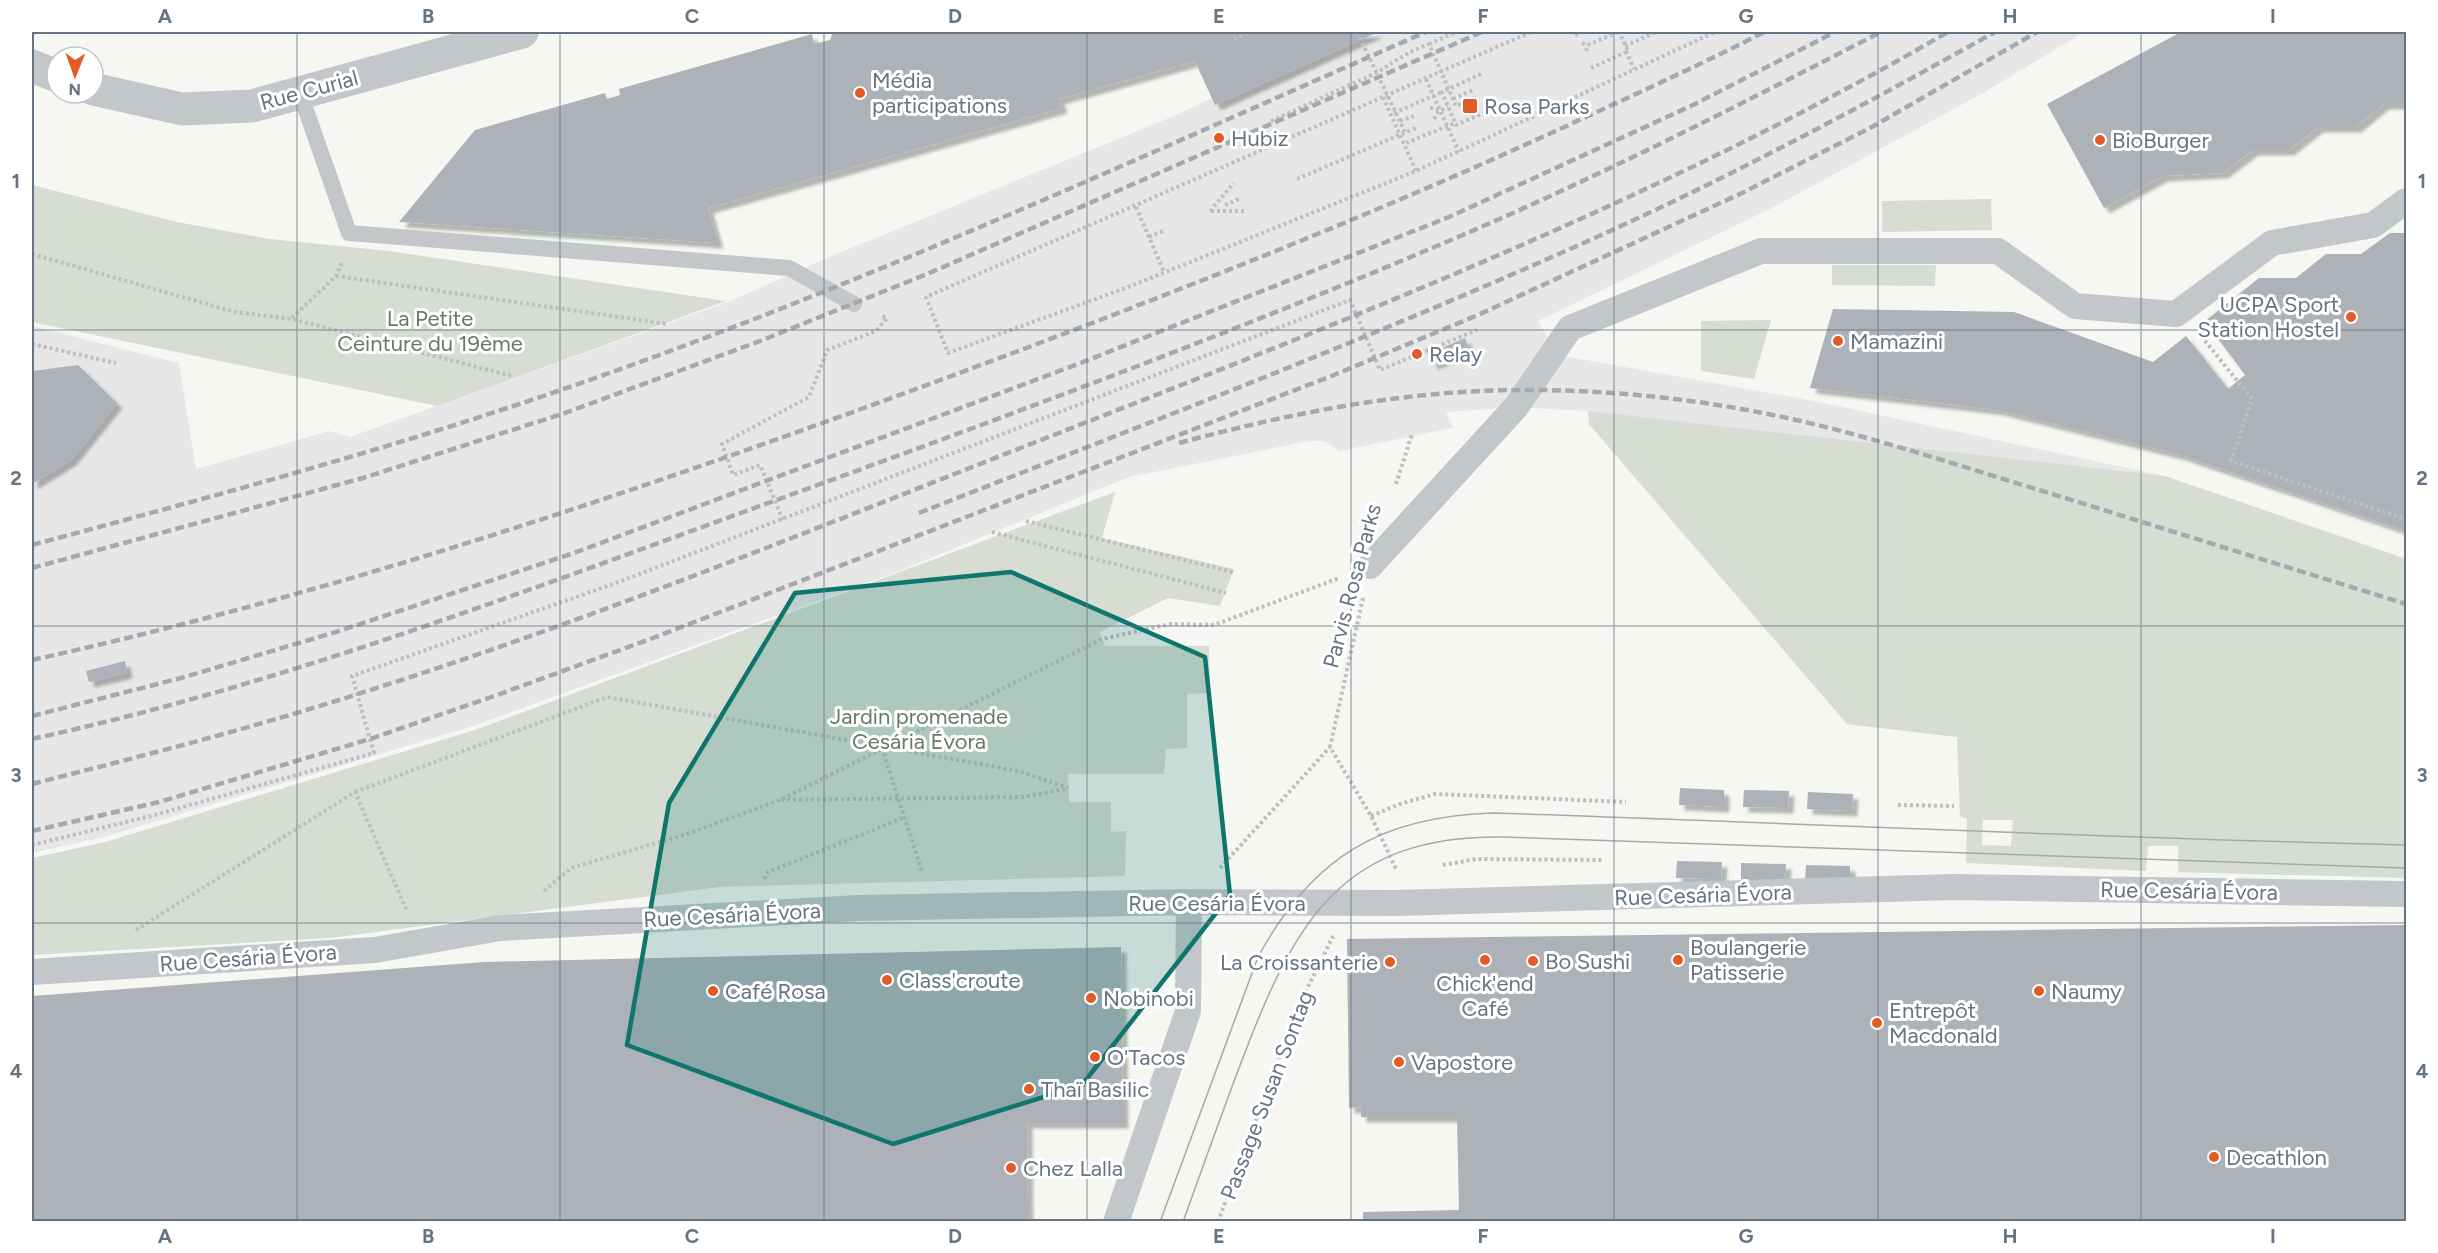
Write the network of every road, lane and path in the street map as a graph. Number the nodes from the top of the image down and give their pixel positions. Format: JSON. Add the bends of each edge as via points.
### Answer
{"nodes":[{"id":1,"x":522,"y":32,"type":"edge"},
{"id":2,"x":1250,"y":32,"type":"edge"},
{"id":3,"x":1357,"y":32,"type":"edge"},
{"id":4,"x":1456,"y":32,"type":"edge"},
{"id":5,"x":1531,"y":32,"type":"edge"},
{"id":6,"x":1582,"y":32,"type":"edge"},
{"id":7,"x":1618,"y":32,"type":"edge"},
{"id":8,"x":1656,"y":32,"type":"edge"},
{"id":9,"x":1715,"y":32,"type":"edge"},
{"id":10,"x":1575,"y":35,"type":"dead end"},
{"id":11,"x":1234,"y":39,"type":"dead end"},
{"id":12,"x":1582,"y":43,"type":"dead end"},
{"id":13,"x":1429,"y":44,"type":"junction"},
{"id":14,"x":1588,"y":45,"type":"junction"},
{"id":15,"x":1626,"y":46,"type":"junction"},
{"id":16,"x":1586,"y":51,"type":"dead end"},
{"id":17,"x":1591,"y":68,"type":"dead end"},
{"id":18,"x":1634,"y":69,"type":"junction"},
{"id":19,"x":1376,"y":73,"type":"junction"},
{"id":20,"x":1481,"y":74,"type":"dead end"},
{"id":21,"x":1426,"y":79,"type":"junction"},
{"id":22,"x":1473,"y":90,"type":"dead end"},
{"id":23,"x":105,"y":92,"type":"edge"},
{"id":24,"x":1442,"y":92,"type":"junction"},
{"id":25,"x":300,"y":93,"type":"junction"},
{"id":26,"x":1383,"y":97,"type":"junction"},
{"id":27,"x":1476,"y":98,"type":"dead end"},
{"id":28,"x":1453,"y":99,"type":"junction"},
{"id":29,"x":1448,"y":107,"type":"junction"},
{"id":30,"x":1495,"y":108,"type":"dead end"},
{"id":31,"x":1439,"y":111,"type":"junction"},
{"id":32,"x":1394,"y":113,"type":"dead end"},
{"id":33,"x":1414,"y":116,"type":"dead end"},
{"id":34,"x":1271,"y":121,"type":"dead end"},
{"id":35,"x":1400,"y":122,"type":"junction"},
{"id":36,"x":1455,"y":122,"type":"junction"},
{"id":37,"x":1418,"y":127,"type":"dead end"},
{"id":38,"x":1397,"y":130,"type":"junction"},
{"id":39,"x":1392,"y":132,"type":"dead end"},
{"id":40,"x":1405,"y":132,"type":"junction"},
{"id":41,"x":1406,"y":143,"type":"dead end"},
{"id":42,"x":1459,"y":152,"type":"junction"},
{"id":43,"x":1416,"y":171,"type":"junction"},
{"id":44,"x":1298,"y":179,"type":"dead end"},
{"id":45,"x":1234,"y":183,"type":"dead end"},
{"id":46,"x":1222,"y":197,"type":"junction"},
{"id":47,"x":1241,"y":198,"type":"dead end"},
{"id":48,"x":2406,"y":201,"type":"edge"},
{"id":49,"x":1225,"y":205,"type":"junction"},
{"id":50,"x":1136,"y":207,"type":"junction"},
{"id":51,"x":1246,"y":211,"type":"dead end"},
{"id":52,"x":1228,"y":212,"type":"junction"},
{"id":53,"x":1163,"y":231,"type":"dead end"},
{"id":54,"x":349,"y":233,"type":"junction"},
{"id":55,"x":1149,"y":237,"type":"junction"},
{"id":56,"x":32,"y":255,"type":"edge"},
{"id":57,"x":1164,"y":272,"type":"junction"},
{"id":58,"x":336,"y":276,"type":"junction"},
{"id":59,"x":854,"y":304,"type":"joint"},
{"id":60,"x":292,"y":319,"type":"junction"},
{"id":61,"x":666,"y":324,"type":"dead end"},
{"id":62,"x":2195,"y":328,"type":"dead end"},
{"id":63,"x":1477,"y":330,"type":"dead end"},
{"id":64,"x":32,"y":344,"type":"edge"},
{"id":65,"x":116,"y":363,"type":"dead end"},
{"id":66,"x":512,"y":376,"type":"dead end"},
{"id":67,"x":1412,"y":434,"type":"dead end"},
{"id":68,"x":1395,"y":489,"type":"dead end"},
{"id":69,"x":2406,"y":519,"type":"edge"},
{"id":70,"x":783,"y":520,"type":"junction"},
{"id":71,"x":1026,"y":520,"type":"dead end"},
{"id":72,"x":992,"y":532,"type":"dead end"},
{"id":73,"x":1371,"y":566,"type":"junction"},
{"id":74,"x":1233,"y":572,"type":"dead end"},
{"id":75,"x":1226,"y":593,"type":"dead end"},
{"id":76,"x":1330,"y":747,"type":"junction"},
{"id":77,"x":882,"y":748,"type":"junction"},
{"id":78,"x":355,"y":792,"type":"junction"},
{"id":79,"x":897,"y":799,"type":"junction"},
{"id":80,"x":780,"y":800,"type":"junction"},
{"id":81,"x":1626,"y":802,"type":"dead end"},
{"id":82,"x":1898,"y":806,"type":"dead end"},
{"id":83,"x":1954,"y":806,"type":"dead end"},
{"id":84,"x":1371,"y":816,"type":"junction"},
{"id":85,"x":903,"y":818,"type":"junction"},
{"id":86,"x":32,"y":845,"type":"edge"},
{"id":87,"x":1613,"y":860,"type":"dead end"},
{"id":88,"x":1434,"y":868,"type":"dead end"},
{"id":89,"x":2406,"y":894,"type":"edge"},
{"id":90,"x":1189,"y":902,"type":"junction"},
{"id":91,"x":1397,"y":903,"type":"junction"},
{"id":92,"x":934,"y":907,"type":"junction"},
{"id":93,"x":744,"y":914,"type":"junction"},
{"id":94,"x":500,"y":928,"type":"junction"},
{"id":95,"x":1342,"y":930,"type":"dead end"},
{"id":96,"x":421,"y":942,"type":"junction"},
{"id":97,"x":92,"y":968,"type":"junction"},
{"id":98,"x":32,"y":972,"type":"edge"},
{"id":99,"x":1116,"y":1221,"type":"edge"},
{"id":100,"x":1218,"y":1221,"type":"edge"}],
"edges":[{"from":1,"to":25,"type":"street","name":"Rue Curial"},
{"from":2,"to":11,"type":"path"},
{"from":3,"to":19,"type":"path"},
{"from":4,"to":13,"type":"path"},
{"from":5,"to":21,"type":"path"},
{"from":6,"to":10,"type":"path"},
{"from":7,"to":14,"type":"path"},
{"from":7,"to":15,"type":"path"},
{"from":7,"to":18,"type":"path"},
{"from":8,"to":15,"type":"path"},
{"from":9,"to":18,"type":"path"},
{"from":12,"to":14,"type":"path"},
{"from":13,"to":19,"type":"path"},
{"from":13,"to":28,"type":"path"},
{"from":14,"to":16,"type":"path"},
{"from":15,"to":17,"type":"path","via":[[1628,51]]},
{"from":18,"to":42,"type":"path"},
{"from":19,"to":34,"type":"path"},
{"from":19,"to":35,"type":"path"},
{"from":20,"to":24,"type":"path"},
{"from":21,"to":26,"type":"path"},
{"from":21,"to":31,"type":"path"},
{"from":22,"to":28,"type":"path"},
{"from":23,"to":25,"type":"street","name":"Rue Curial","via":[[182,109],[252,106]]},
{"from":24,"to":29,"type":"path"},
{"from":24,"to":32,"type":"path"},
{"from":25,"to":54,"type":"lane"},
{"from":26,"to":38,"type":"path"},
{"from":26,"to":50,"type":"path"},
{"from":27,"to":28,"type":"path","via":[[1456,106]]},
{"from":29,"to":31,"type":"path"},
{"from":29,"to":36,"type":"path"},
{"from":30,"to":36,"type":"path","via":[[1456,125]]},
{"from":31,"to":42,"type":"path"},
{"from":33,"to":35,"type":"path"},
{"from":35,"to":40,"type":"path"},
{"from":36,"to":41,"type":"path"},
{"from":37,"to":40,"type":"path"},
{"from":38,"to":39,"type":"path"},
{"from":38,"to":43,"type":"path"},
{"from":40,"to":44,"type":"path"},
{"from":42,"to":43,"type":"path"},
{"from":43,"to":57,"type":"path"},
{"from":45,"to":46,"type":"path"},
{"from":46,"to":49,"type":"path"},
{"from":46,"to":52,"type":"path","via":[[1210,211]]},
{"from":47,"to":49,"type":"path"},
{"from":48,"to":73,"type":"street","via":[[2373,225],[2272,243],[2176,314],[2075,306],[1998,251],[1761,251],[1570,328],[1516,408]]},
{"from":49,"to":52,"type":"path"},
{"from":50,"to":55,"type":"path"},
{"from":50,"to":57,"type":"path","via":[[926,297],[948,353]]},
{"from":51,"to":52,"type":"path"},
{"from":53,"to":55,"type":"path"},
{"from":54,"to":58,"type":"path","via":[[349,248]]},
{"from":54,"to":59,"type":"lane","via":[[789,268]]},
{"from":55,"to":57,"type":"path"},
{"from":56,"to":60,"type":"path","via":[[235,312]]},
{"from":58,"to":60,"type":"path"},
{"from":58,"to":61,"type":"path"},
{"from":59,"to":70,"type":"path","via":[[887,318],[876,331],[827,350],[810,396],[722,444],[733,475],[760,465]]},
{"from":60,"to":66,"type":"path"},
{"from":62,"to":69,"type":"path","via":[[2252,399],[2231,461]]},
{"from":63,"to":70,"type":"path","via":[[1380,370],[1350,300]]},
{"from":64,"to":65,"type":"path"},
{"from":67,"to":68,"type":"path","name":"Parvis Rosa Parks"},
{"from":70,"to":86,"type":"path","via":[[352,676],[374,753]]},
{"from":71,"to":74,"type":"path"},
{"from":72,"to":75,"type":"path"},
{"from":73,"to":76,"type":"path","name":"Parvis Rosa Parks"},
{"from":73,"to":77,"type":"path","via":[[1214,625],[1170,624],[1102,639]]},
{"from":76,"to":84,"type":"path"},
{"from":76,"to":90,"type":"path","name":"Parvis Rosa Parks"},
{"from":77,"to":78,"type":"path","via":[[607,697]]},
{"from":77,"to":79,"type":"path"},
{"from":77,"to":79,"type":"path","via":[[1019,771],[1068,788],[1023,797]]},
{"from":77,"to":80,"type":"path"},
{"from":78,"to":96,"type":"path"},
{"from":78,"to":97,"type":"path","via":[[140,926]]},
{"from":79,"to":80,"type":"path"},
{"from":79,"to":85,"type":"path"},
{"from":80,"to":94,"type":"path","via":[[684,835],[571,868]]},
{"from":81,"to":84,"type":"path","via":[[1436,794]]},
{"from":82,"to":83,"type":"path"},
{"from":84,"to":91,"type":"path","via":[[1398,875]]},
{"from":85,"to":92,"type":"path"},
{"from":85,"to":93,"type":"path","via":[[768,872]]},
{"from":87,"to":88,"type":"path","via":[[1477,859]]},
{"from":89,"to":91,"type":"street","name":"Rue Cesária Évora","via":[[1954,887]]},
{"from":90,"to":91,"type":"street","name":"Rue Cesária Évora"},
{"from":90,"to":92,"type":"street","name":"Rue Cesária Évora"},
{"from":90,"to":99,"type":"street","via":[[1188,1011]]},
{"from":92,"to":93,"type":"street","name":"Rue Cesária Évora"},
{"from":93,"to":94,"type":"street","name":"Rue Cesária Évora"},
{"from":94,"to":96,"type":"street","name":"Rue Cesária Évora"},
{"from":95,"to":100,"type":"path","name":"Passage Susan Sontag","via":[[1333,936],[1297,1009]]},
{"from":96,"to":97,"type":"street","name":"Rue Cesária Évora","via":[[375,950]]},
{"from":97,"to":98,"type":"street","name":"Rue Cesária Évora"}]}
